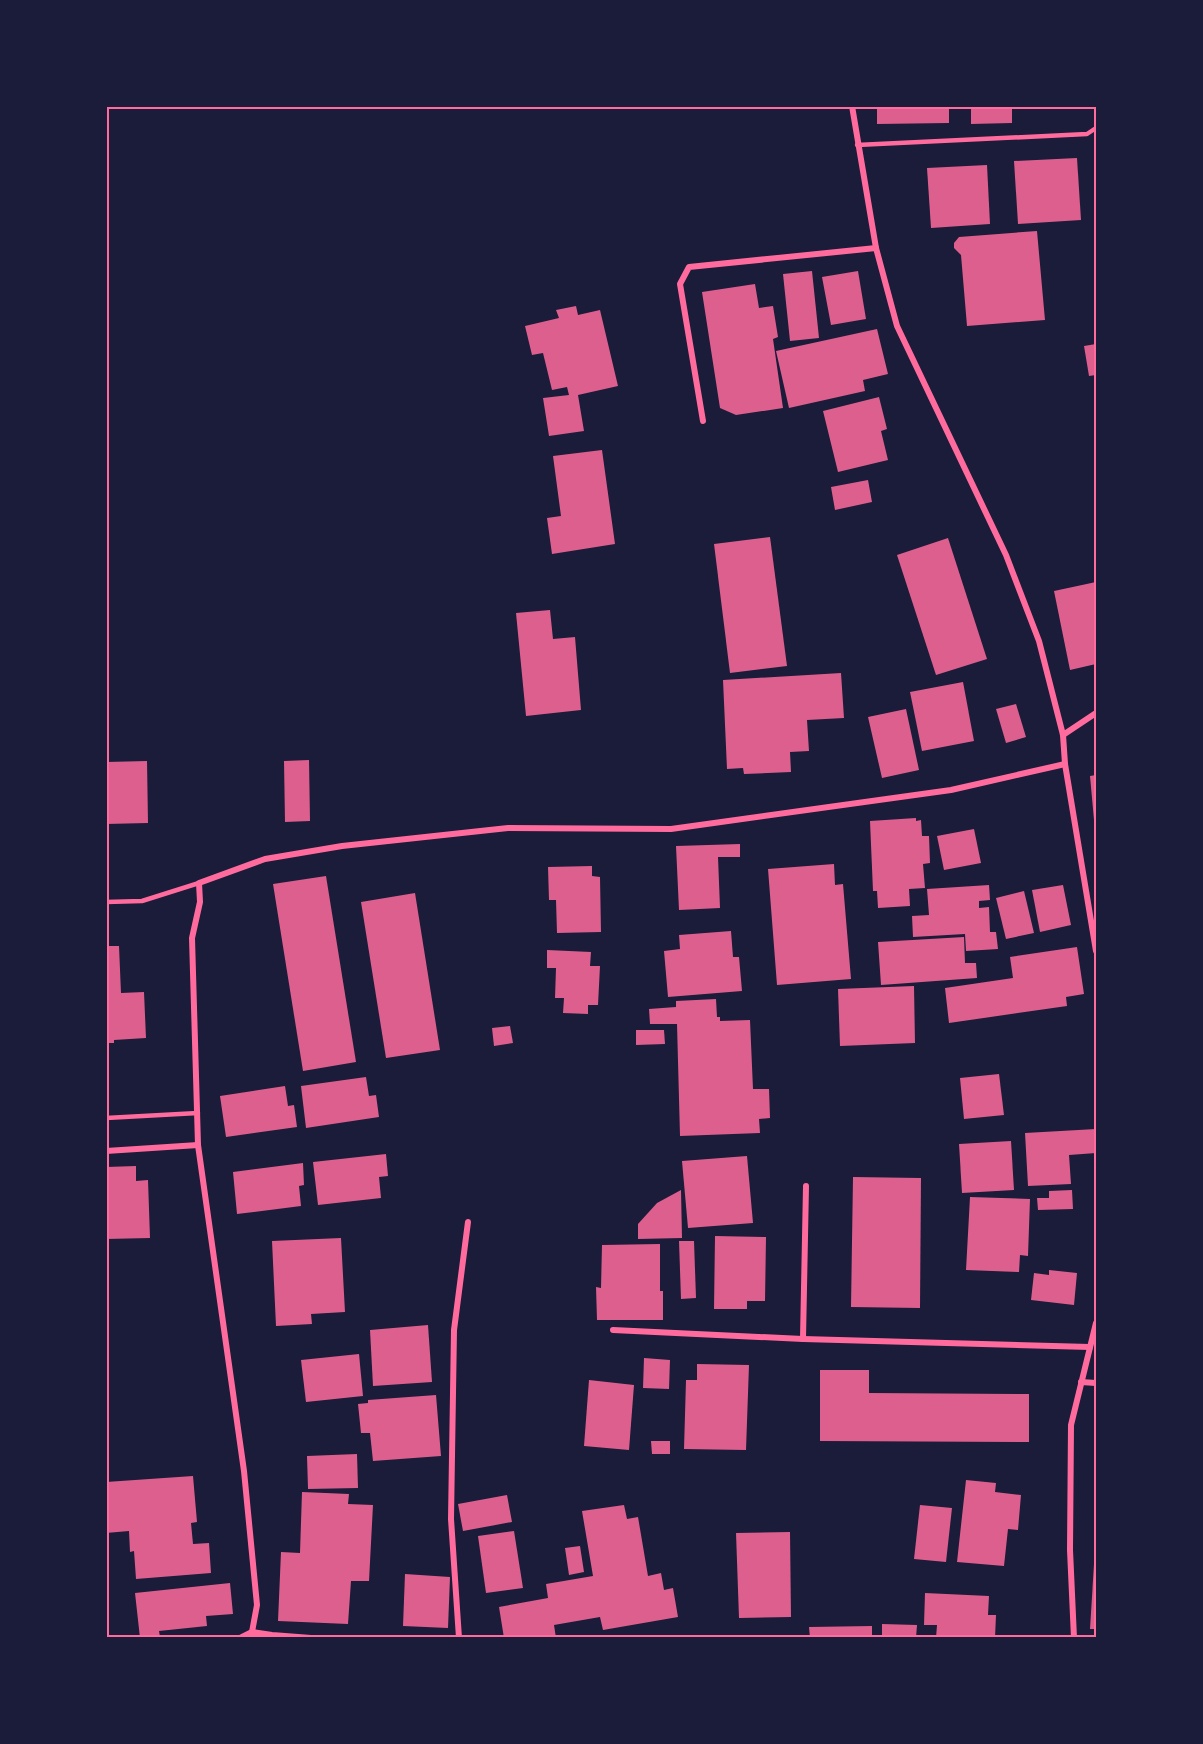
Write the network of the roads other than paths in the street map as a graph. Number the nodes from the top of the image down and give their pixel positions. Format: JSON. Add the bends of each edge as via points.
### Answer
{"nodes":[{"id":1,"x":852,"y":106,"type":"edge"},
{"id":2,"x":1096,"y":128,"type":"edge"},
{"id":3,"x":857,"y":145,"type":"junction"},
{"id":4,"x":876,"y":248,"type":"junction"},
{"id":5,"x":703,"y":421,"type":"dead end"},
{"id":6,"x":1096,"y":713,"type":"edge"},
{"id":7,"x":1062,"y":735,"type":"junction"},
{"id":8,"x":1065,"y":764,"type":"junction"},
{"id":9,"x":199,"y":883,"type":"junction"},
{"id":10,"x":106,"y":902,"type":"edge"},
{"id":11,"x":1096,"y":951,"type":"edge"},
{"id":12,"x":198,"y":1113,"type":"junction"},
{"id":13,"x":106,"y":1118,"type":"edge"},
{"id":14,"x":198,"y":1145,"type":"junction"},
{"id":15,"x":106,"y":1151,"type":"edge"},
{"id":16,"x":806,"y":1186,"type":"dead end"},
{"id":17,"x":468,"y":1222,"type":"dead end"},
{"id":18,"x":1096,"y":1323,"type":"edge"},
{"id":19,"x":613,"y":1330,"type":"dead end"},
{"id":20,"x":803,"y":1339,"type":"junction"},
{"id":21,"x":1090,"y":1347,"type":"junction"},
{"id":22,"x":1081,"y":1382,"type":"junction"},
{"id":23,"x":1096,"y":1383,"type":"edge"},
{"id":24,"x":252,"y":1632,"type":"junction"},
{"id":25,"x":240,"y":1638,"type":"edge"},
{"id":26,"x":311,"y":1638,"type":"edge"},
{"id":27,"x":459,"y":1638,"type":"edge"},
{"id":28,"x":1074,"y":1638,"type":"edge"}],
"edges":[{"from":1,"to":3,"type":"street"},
{"from":2,"to":3,"type":"lane","via":[[1087,134]]},
{"from":3,"to":4,"type":"street"},
{"from":4,"to":5,"type":"street","via":[[689,267],[680,284]]},
{"from":4,"to":7,"type":"street","via":[[897,326],[1006,555],[1040,641]]},
{"from":6,"to":7,"type":"street"},
{"from":7,"to":8,"type":"street"},
{"from":8,"to":9,"type":"street","via":[[951,790],[671,829],[508,828],[342,846],[265,859]]},
{"from":8,"to":11,"type":"street"},
{"from":9,"to":10,"type":"lane","via":[[142,901]]},
{"from":9,"to":12,"type":"street","via":[[200,902],[192,939]]},
{"from":12,"to":13,"type":"lane"},
{"from":12,"to":14,"type":"street"},
{"from":14,"to":15,"type":"street"},
{"from":14,"to":24,"type":"street","via":[[244,1472],[257,1605]]},
{"from":16,"to":20,"type":"street"},
{"from":17,"to":27,"type":"street","via":[[453,1330],[451,1519]]},
{"from":18,"to":21,"type":"street"},
{"from":19,"to":20,"type":"street"},
{"from":20,"to":21,"type":"street"},
{"from":21,"to":22,"type":"street"},
{"from":22,"to":23,"type":"street"},
{"from":22,"to":28,"type":"street","via":[[1071,1425]]},
{"from":24,"to":25,"type":"street"},
{"from":24,"to":26,"type":"street"}]}
